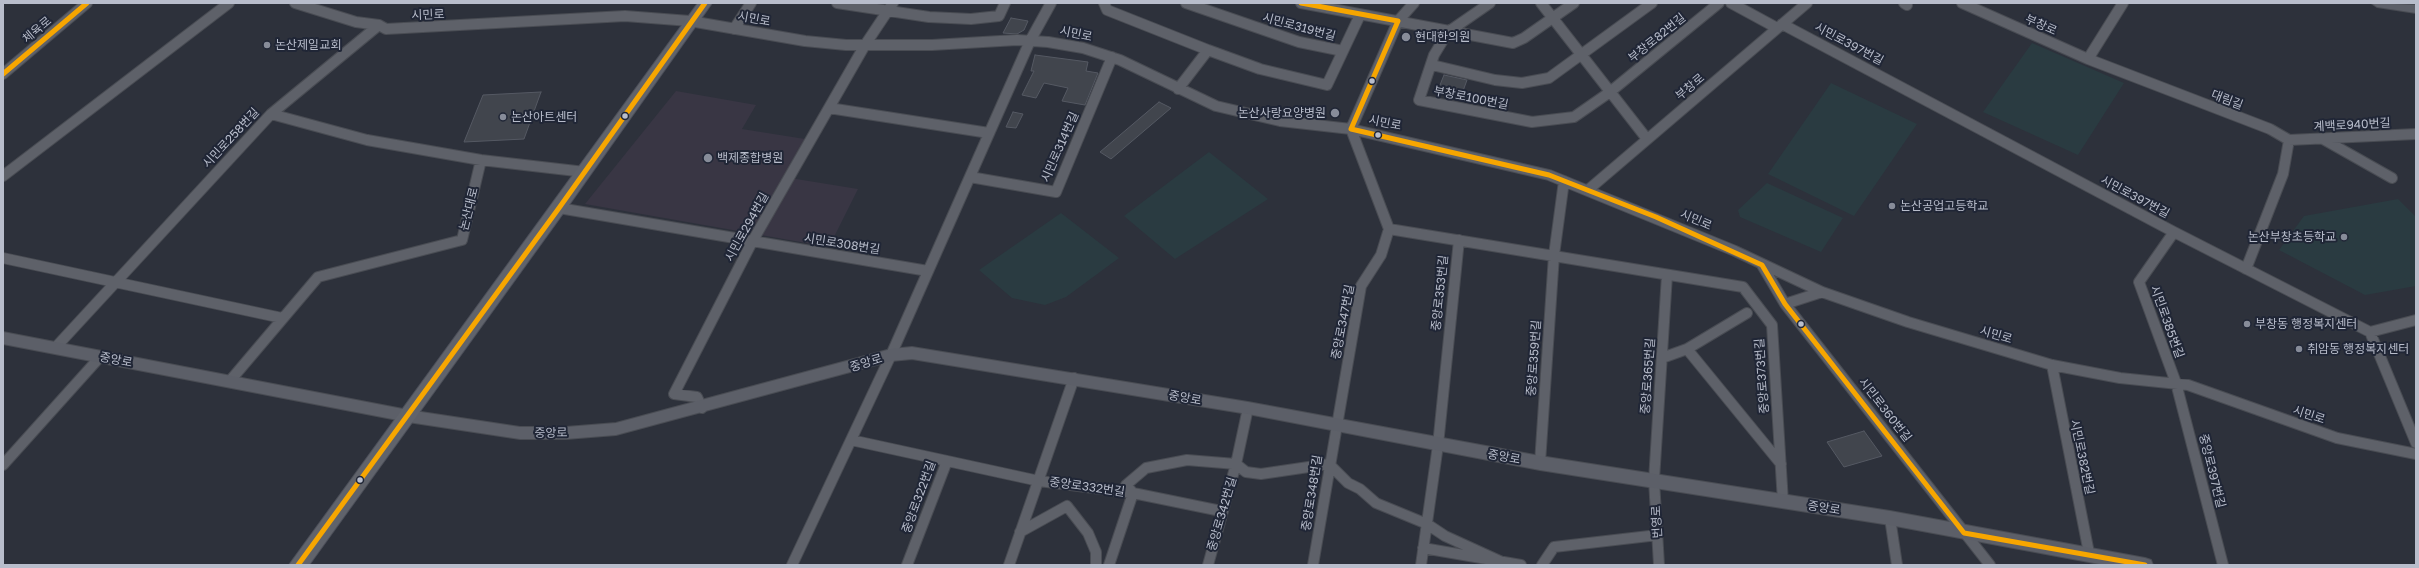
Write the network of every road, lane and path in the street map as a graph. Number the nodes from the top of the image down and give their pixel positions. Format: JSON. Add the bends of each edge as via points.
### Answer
{"nodes":[{"id":1,"x":87,"y":3,"type":"edge"},
{"id":2,"x":229,"y":3,"type":"edge"},
{"id":3,"x":294,"y":3,"type":"edge"},
{"id":4,"x":698,"y":3,"type":"edge"},
{"id":5,"x":705,"y":3,"type":"edge"},
{"id":6,"x":751,"y":3,"type":"edge"},
{"id":7,"x":837,"y":3,"type":"edge"},
{"id":8,"x":1004,"y":3,"type":"edge"},
{"id":9,"x":1051,"y":3,"type":"edge"},
{"id":10,"x":1104,"y":3,"type":"edge"},
{"id":11,"x":1186,"y":3,"type":"edge"},
{"id":12,"x":1301,"y":3,"type":"edge"},
{"id":13,"x":1414,"y":3,"type":"edge"},
{"id":14,"x":1490,"y":3,"type":"edge"},
{"id":15,"x":1541,"y":3,"type":"edge"},
{"id":16,"x":1574,"y":3,"type":"edge"},
{"id":17,"x":1652,"y":3,"type":"edge"},
{"id":18,"x":1719,"y":3,"type":"edge"},
{"id":19,"x":1731,"y":3,"type":"edge"},
{"id":20,"x":1807,"y":3,"type":"edge"},
{"id":21,"x":1962,"y":3,"type":"edge"},
{"id":22,"x":2123,"y":3,"type":"edge"},
{"id":23,"x":2377,"y":3,"type":"edge"},
{"id":24,"x":891,"y":7,"type":"edge"},
{"id":25,"x":2416,"y":9,"type":"edge"},
{"id":26,"x":1360,"y":15,"type":"junction"},
{"id":27,"x":1552,"y":18,"type":"junction"},
{"id":28,"x":690,"y":21,"type":"junction"},
{"id":29,"x":1398,"y":22,"type":"junction"},
{"id":30,"x":379,"y":25,"type":"junction"},
{"id":31,"x":1780,"y":26,"type":"junction"},
{"id":32,"x":734,"y":29,"type":"junction"},
{"id":33,"x":1448,"y":32,"type":"junction"},
{"id":34,"x":1030,"y":41,"type":"junction"},
{"id":35,"x":865,"y":45,"type":"junction"},
{"id":36,"x":1208,"y":50,"type":"junction"},
{"id":37,"x":1343,"y":51,"type":"junction"},
{"id":38,"x":1582,"y":56,"type":"junction"},
{"id":39,"x":1112,"y":57,"type":"junction"},
{"id":40,"x":2088,"y":58,"type":"junction"},
{"id":41,"x":1432,"y":65,"type":"junction"},
{"id":42,"x":3,"y":74,"type":"edge"},
{"id":43,"x":1178,"y":89,"type":"junction"},
{"id":44,"x":1610,"y":92,"type":"junction"},
{"id":45,"x":829,"y":108,"type":"junction"},
{"id":46,"x":271,"y":114,"type":"junction"},
{"id":47,"x":1351,"y":129,"type":"junction"},
{"id":48,"x":989,"y":133,"type":"junction"},
{"id":49,"x":2416,"y":134,"type":"edge"},
{"id":50,"x":1647,"y":139,"type":"junction"},
{"id":51,"x":2323,"y":139,"type":"junction"},
{"id":52,"x":2289,"y":140,"type":"junction"},
{"id":53,"x":481,"y":160,"type":"junction"},
{"id":54,"x":585,"y":172,"type":"junction"},
{"id":55,"x":3,"y":176,"type":"edge"},
{"id":56,"x":970,"y":177,"type":"junction"},
{"id":57,"x":2392,"y":178,"type":"dead end"},
{"id":58,"x":1564,"y":181,"type":"junction"},
{"id":59,"x":1588,"y":190,"type":"junction"},
{"id":60,"x":559,"y":208,"type":"junction"},
{"id":61,"x":1389,"y":229,"type":"junction"},
{"id":62,"x":2174,"y":232,"type":"junction"},
{"id":63,"x":1459,"y":240,"type":"junction"},
{"id":64,"x":752,"y":242,"type":"junction"},
{"id":65,"x":1554,"y":255,"type":"junction"},
{"id":66,"x":3,"y":258,"type":"edge"},
{"id":67,"x":1762,"y":265,"type":"junction"},
{"id":68,"x":2246,"y":269,"type":"junction"},
{"id":69,"x":928,"y":271,"type":"junction"},
{"id":70,"x":1668,"y":275,"type":"junction"},
{"id":71,"x":116,"y":282,"type":"junction"},
{"id":72,"x":1822,"y":292,"type":"junction"},
{"id":73,"x":1785,"y":304,"type":"junction"},
{"id":74,"x":1747,"y":313,"type":"dead end"},
{"id":75,"x":282,"y":318,"type":"junction"},
{"id":76,"x":2416,"y":320,"type":"edge"},
{"id":77,"x":2370,"y":332,"type":"junction"},
{"id":78,"x":3,"y":338,"type":"edge"},
{"id":79,"x":55,"y":348,"type":"junction"},
{"id":80,"x":1687,"y":349,"type":"junction"},
{"id":81,"x":892,"y":355,"type":"junction"},
{"id":82,"x":100,"y":357,"type":"junction"},
{"id":83,"x":1662,"y":358,"type":"junction"},
{"id":84,"x":2052,"y":365,"type":"junction"},
{"id":85,"x":1074,"y":378,"type":"junction"},
{"id":86,"x":229,"y":382,"type":"junction"},
{"id":87,"x":2176,"y":383,"type":"junction"},
{"id":88,"x":702,"y":408,"type":"junction"},
{"id":89,"x":1248,"y":408,"type":"junction"},
{"id":90,"x":408,"y":416,"type":"junction"},
{"id":91,"x":1337,"y":425,"type":"junction"},
{"id":92,"x":851,"y":440,"type":"junction"},
{"id":93,"x":1438,"y":444,"type":"junction"},
{"id":94,"x":2416,"y":444,"type":"edge"},
{"id":95,"x":2416,"y":454,"type":"edge"},
{"id":96,"x":948,"y":461,"type":"junction"},
{"id":97,"x":1236,"y":464,"type":"junction"},
{"id":98,"x":1329,"y":464,"type":"junction"},
{"id":99,"x":1540,"y":464,"type":"junction"},
{"id":100,"x":1781,"y":464,"type":"junction"},
{"id":101,"x":3,"y":465,"type":"edge"},
{"id":102,"x":1654,"y":480,"type":"junction"},
{"id":103,"x":1039,"y":481,"type":"junction"},
{"id":104,"x":1133,"y":494,"type":"junction"},
{"id":105,"x":1783,"y":502,"type":"junction"},
{"id":106,"x":1221,"y":511,"type":"junction"},
{"id":107,"x":1890,"y":518,"type":"junction"},
{"id":108,"x":1427,"y":524,"type":"junction"},
{"id":109,"x":1020,"y":532,"type":"junction"},
{"id":110,"x":1964,"y":533,"type":"junction"},
{"id":111,"x":1658,"y":535,"type":"junction"},
{"id":112,"x":1423,"y":548,"type":"junction"},
{"id":113,"x":2089,"y":554,"type":"junction"},
{"id":114,"x":1502,"y":562,"type":"junction"},
{"id":115,"x":298,"y":565,"type":"edge"},
{"id":116,"x":792,"y":565,"type":"edge"},
{"id":117,"x":907,"y":565,"type":"edge"},
{"id":118,"x":1009,"y":565,"type":"edge"},
{"id":119,"x":1096,"y":565,"type":"edge"},
{"id":120,"x":1109,"y":565,"type":"edge"},
{"id":121,"x":1208,"y":565,"type":"edge"},
{"id":122,"x":1313,"y":565,"type":"edge"},
{"id":123,"x":1421,"y":565,"type":"edge"},
{"id":124,"x":1521,"y":565,"type":"edge"},
{"id":125,"x":1542,"y":565,"type":"edge"},
{"id":126,"x":1659,"y":565,"type":"edge"},
{"id":127,"x":1897,"y":565,"type":"edge"},
{"id":128,"x":1990,"y":565,"type":"edge"},
{"id":129,"x":2145,"y":565,"type":"edge"},
{"id":130,"x":2223,"y":565,"type":"edge"}],
"edges":[{"from":1,"to":42,"type":"street","name":"체육로"},
{"from":2,"to":55,"type":"street"},
{"from":3,"to":30,"type":"street","name":"시민로","via":[[356,22]]},
{"from":4,"to":28,"type":"main road","via":[[692,11]]},
{"from":5,"to":28,"type":"main road"},
{"from":6,"to":32,"type":"street"},
{"from":7,"to":24,"type":"street"},
{"from":8,"to":24,"type":"street","via":[[999,16],[971,19],[929,17]]},
{"from":9,"to":34,"type":"street"},
{"from":10,"to":36,"type":"street","name":"시민로319번길","via":[[1107,10]]},
{"from":11,"to":37,"type":"street","name":"시민로319번길","via":[[1299,42]]},
{"from":12,"to":26,"type":"street"},
{"from":13,"to":29,"type":"street"},
{"from":14,"to":33,"type":"street"},
{"from":15,"to":27,"type":"street"},
{"from":16,"to":27,"type":"street"},
{"from":17,"to":38,"type":"street"},
{"from":18,"to":44,"type":"street","name":"부창로82번길"},
{"from":19,"to":31,"type":"street"},
{"from":20,"to":31,"type":"street","name":"부창로"},
{"from":21,"to":40,"type":"street","name":"부창로"},
{"from":22,"to":40,"type":"street"},
{"from":23,"to":25,"type":"street"},
{"from":24,"to":35,"type":"street","name":"시민로294번길"},
{"from":26,"to":29,"type":"street"},
{"from":26,"to":37,"type":"street"},
{"from":27,"to":33,"type":"street","via":[[1513,43]]},
{"from":27,"to":38,"type":"street"},
{"from":28,"to":30,"type":"street","name":"시민로","via":[[625,16],[386,29]]},
{"from":28,"to":32,"type":"street","name":"시민로"},
{"from":28,"to":54,"type":"main road"},
{"from":29,"to":33,"type":"street"},
{"from":29,"to":47,"type":"street"},
{"from":30,"to":46,"type":"street","name":"시민로258번길"},
{"from":31,"to":50,"type":"street","name":"부창로"},
{"from":31,"to":62,"type":"street","name":"시민로397번길"},
{"from":32,"to":35,"type":"street","name":"시민로","via":[[805,41]]},
{"from":33,"to":41,"type":"street","via":[[1434,55]]},
{"from":34,"to":35,"type":"street","name":"시민로"},
{"from":34,"to":39,"type":"street","name":"시민로","via":[[1069,45]]},
{"from":34,"to":48,"type":"street"},
{"from":35,"to":45,"type":"street","name":"시민로294번길"},
{"from":36,"to":37,"type":"street","name":"시민로319번길","via":[[1260,69],[1327,86]]},
{"from":36,"to":43,"type":"street"},
{"from":38,"to":41,"type":"street","name":"부창로100번길","via":[[1549,78],[1522,83],[1495,80]]},
{"from":38,"to":44,"type":"street"},
{"from":39,"to":43,"type":"street","name":"시민로"},
{"from":39,"to":56,"type":"street","name":"시민로314번길","via":[[1056,192]]},
{"from":40,"to":52,"type":"street","name":"대림길","via":[[2270,129]]},
{"from":41,"to":44,"type":"street","name":"부창로100번길","via":[[1419,100],[1532,122],[1574,118]]},
{"from":43,"to":47,"type":"street","name":"시민로","via":[[1216,106],[1245,114],[1280,121]]},
{"from":44,"to":50,"type":"street"},
{"from":45,"to":48,"type":"street"},
{"from":45,"to":64,"type":"street","name":"시민로294번길"},
{"from":46,"to":53,"type":"street","via":[[366,140]]},
{"from":46,"to":71,"type":"street","name":"시민로258번길"},
{"from":47,"to":58,"type":"street","name":"시민로","via":[[1516,167]]},
{"from":47,"to":61,"type":"street"},
{"from":48,"to":56,"type":"street"},
{"from":49,"to":51,"type":"street","name":"계백로940번길"},
{"from":50,"to":59,"type":"street","name":"부창로"},
{"from":51,"to":52,"type":"street","name":"계백로940번길"},
{"from":51,"to":57,"type":"street"},
{"from":52,"to":68,"type":"street","via":[[2283,174]]},
{"from":53,"to":54,"type":"street"},
{"from":53,"to":75,"type":"street","name":"논산대로","via":[[462,240],[318,278]]},
{"from":54,"to":60,"type":"main road"},
{"from":56,"to":69,"type":"street"},
{"from":58,"to":59,"type":"street","name":"시민로"},
{"from":58,"to":65,"type":"street","name":"중앙로359번길"},
{"from":59,"to":67,"type":"street","name":"시민로","via":[[1735,251]]},
{"from":60,"to":64,"type":"street"},
{"from":60,"to":90,"type":"main road"},
{"from":61,"to":63,"type":"street"},
{"from":61,"to":91,"type":"street","name":"중앙로347번길","via":[[1382,255],[1361,286]]},
{"from":62,"to":68,"type":"street","name":"시민로397번길"},
{"from":62,"to":87,"type":"street","name":"시민로385번길","via":[[2139,282]]},
{"from":63,"to":65,"type":"street","name":"중앙로353번길"},
{"from":63,"to":93,"type":"street","name":"중앙로353번길"},
{"from":64,"to":69,"type":"street","name":"시민로308번길"},
{"from":64,"to":88,"type":"street","name":"시민로294번길","via":[[674,394],[696,398]]},
{"from":65,"to":70,"type":"street"},
{"from":65,"to":99,"type":"street","name":"중앙로359번길"},
{"from":66,"to":71,"type":"street"},
{"from":67,"to":72,"type":"street","name":"시민로"},
{"from":67,"to":73,"type":"street","name":"시민로360번길"},
{"from":68,"to":77,"type":"street","name":"시민로397번길"},
{"from":69,"to":81,"type":"street"},
{"from":70,"to":83,"type":"street","name":"중앙로365번길"},
{"from":70,"to":100,"type":"street","name":"중앙로373번길","via":[[1743,287],[1772,325]]},
{"from":71,"to":75,"type":"street"},
{"from":71,"to":79,"type":"street","name":"시민로258번길"},
{"from":72,"to":73,"type":"street"},
{"from":72,"to":84,"type":"street","name":"시민로","via":[[1908,322]]},
{"from":73,"to":110,"type":"street","name":"시민로360번길"},
{"from":74,"to":80,"type":"street"},
{"from":75,"to":86,"type":"street"},
{"from":76,"to":77,"type":"street"},
{"from":77,"to":94,"type":"street"},
{"from":78,"to":79,"type":"street","name":"중앙로"},
{"from":79,"to":82,"type":"street","name":"중앙로"},
{"from":80,"to":83,"type":"street"},
{"from":80,"to":100,"type":"street"},
{"from":81,"to":85,"type":"street","name":"중앙로","via":[[912,353]]},
{"from":81,"to":88,"type":"street","name":"중앙로"},
{"from":81,"to":92,"type":"street"},
{"from":82,"to":86,"type":"street","name":"중앙로"},
{"from":82,"to":101,"type":"street"},
{"from":83,"to":102,"type":"street","name":"중앙로365번길"},
{"from":84,"to":87,"type":"street","name":"시민로","via":[[2120,378]]},
{"from":84,"to":113,"type":"street","name":"시민로382번길"},
{"from":85,"to":89,"type":"street","name":"중앙로"},
{"from":85,"to":103,"type":"street","name":"중앙로332번길"},
{"from":86,"to":90,"type":"street","name":"중앙로"},
{"from":87,"to":95,"type":"street","name":"시민로","via":[[2214,393],[2337,438]]},
{"from":87,"to":130,"type":"street","name":"중앙로397번길"},
{"from":88,"to":90,"type":"street","name":"중앙로","via":[[616,429],[566,433],[520,433]]},
{"from":89,"to":91,"type":"street","name":"중앙로"},
{"from":89,"to":97,"type":"street","name":"중앙로342번길"},
{"from":90,"to":115,"type":"main road"},
{"from":91,"to":93,"type":"street","name":"중앙로"},
{"from":91,"to":98,"type":"street","name":"중앙로348번길"},
{"from":92,"to":96,"type":"street","name":"중앙로322번길"},
{"from":92,"to":116,"type":"street"},
{"from":93,"to":99,"type":"street","name":"중앙로"},
{"from":93,"to":108,"type":"street","name":"중앙로353번길"},
{"from":96,"to":103,"type":"street","name":"중앙로332번길"},
{"from":96,"to":117,"type":"street","name":"중앙로322번길"},
{"from":97,"to":98,"type":"street","name":"중앙로342번길","via":[[1246,472],[1261,474]]},
{"from":97,"to":104,"type":"street","name":"중앙로342번길","via":[[1187,460],[1146,468],[1126,485]]},
{"from":97,"to":106,"type":"street","name":"중앙로342번길"},
{"from":98,"to":108,"type":"street","via":[[1348,483],[1360,489],[1376,503]]},
{"from":98,"to":122,"type":"street","name":"중앙로348번길"},
{"from":99,"to":102,"type":"street","name":"중앙로"},
{"from":100,"to":105,"type":"street","name":"중앙로373번길"},
{"from":102,"to":105,"type":"street","name":"중앙로"},
{"from":102,"to":111,"type":"street","name":"번영로"},
{"from":103,"to":104,"type":"street","name":"중앙로332번길"},
{"from":103,"to":109,"type":"street","name":"중앙로332번길"},
{"from":104,"to":106,"type":"street"},
{"from":104,"to":120,"type":"street","name":"중앙로332번길"},
{"from":105,"to":107,"type":"street","name":"중앙로"},
{"from":106,"to":121,"type":"street","name":"중앙로342번길"},
{"from":107,"to":110,"type":"street","name":"중앙로"},
{"from":107,"to":127,"type":"street"},
{"from":108,"to":112,"type":"street","name":"중앙로353번길"},
{"from":108,"to":114,"type":"street","via":[[1445,536]]},
{"from":109,"to":118,"type":"street","name":"중앙로332번길"},
{"from":109,"to":119,"type":"street","name":"중앙로332번길","via":[[1067,506],[1088,533],[1096,552]]},
{"from":110,"to":113,"type":"street","name":"중앙로"},
{"from":110,"to":128,"type":"street","name":"시민로360번길"},
{"from":111,"to":125,"type":"street","via":[[1554,547]]},
{"from":111,"to":126,"type":"street","name":"번영로"},
{"from":112,"to":114,"type":"street"},
{"from":112,"to":123,"type":"street","name":"중앙로353번길"},
{"from":113,"to":129,"type":"street","name":"중앙로"},
{"from":114,"to":124,"type":"street"}]}
